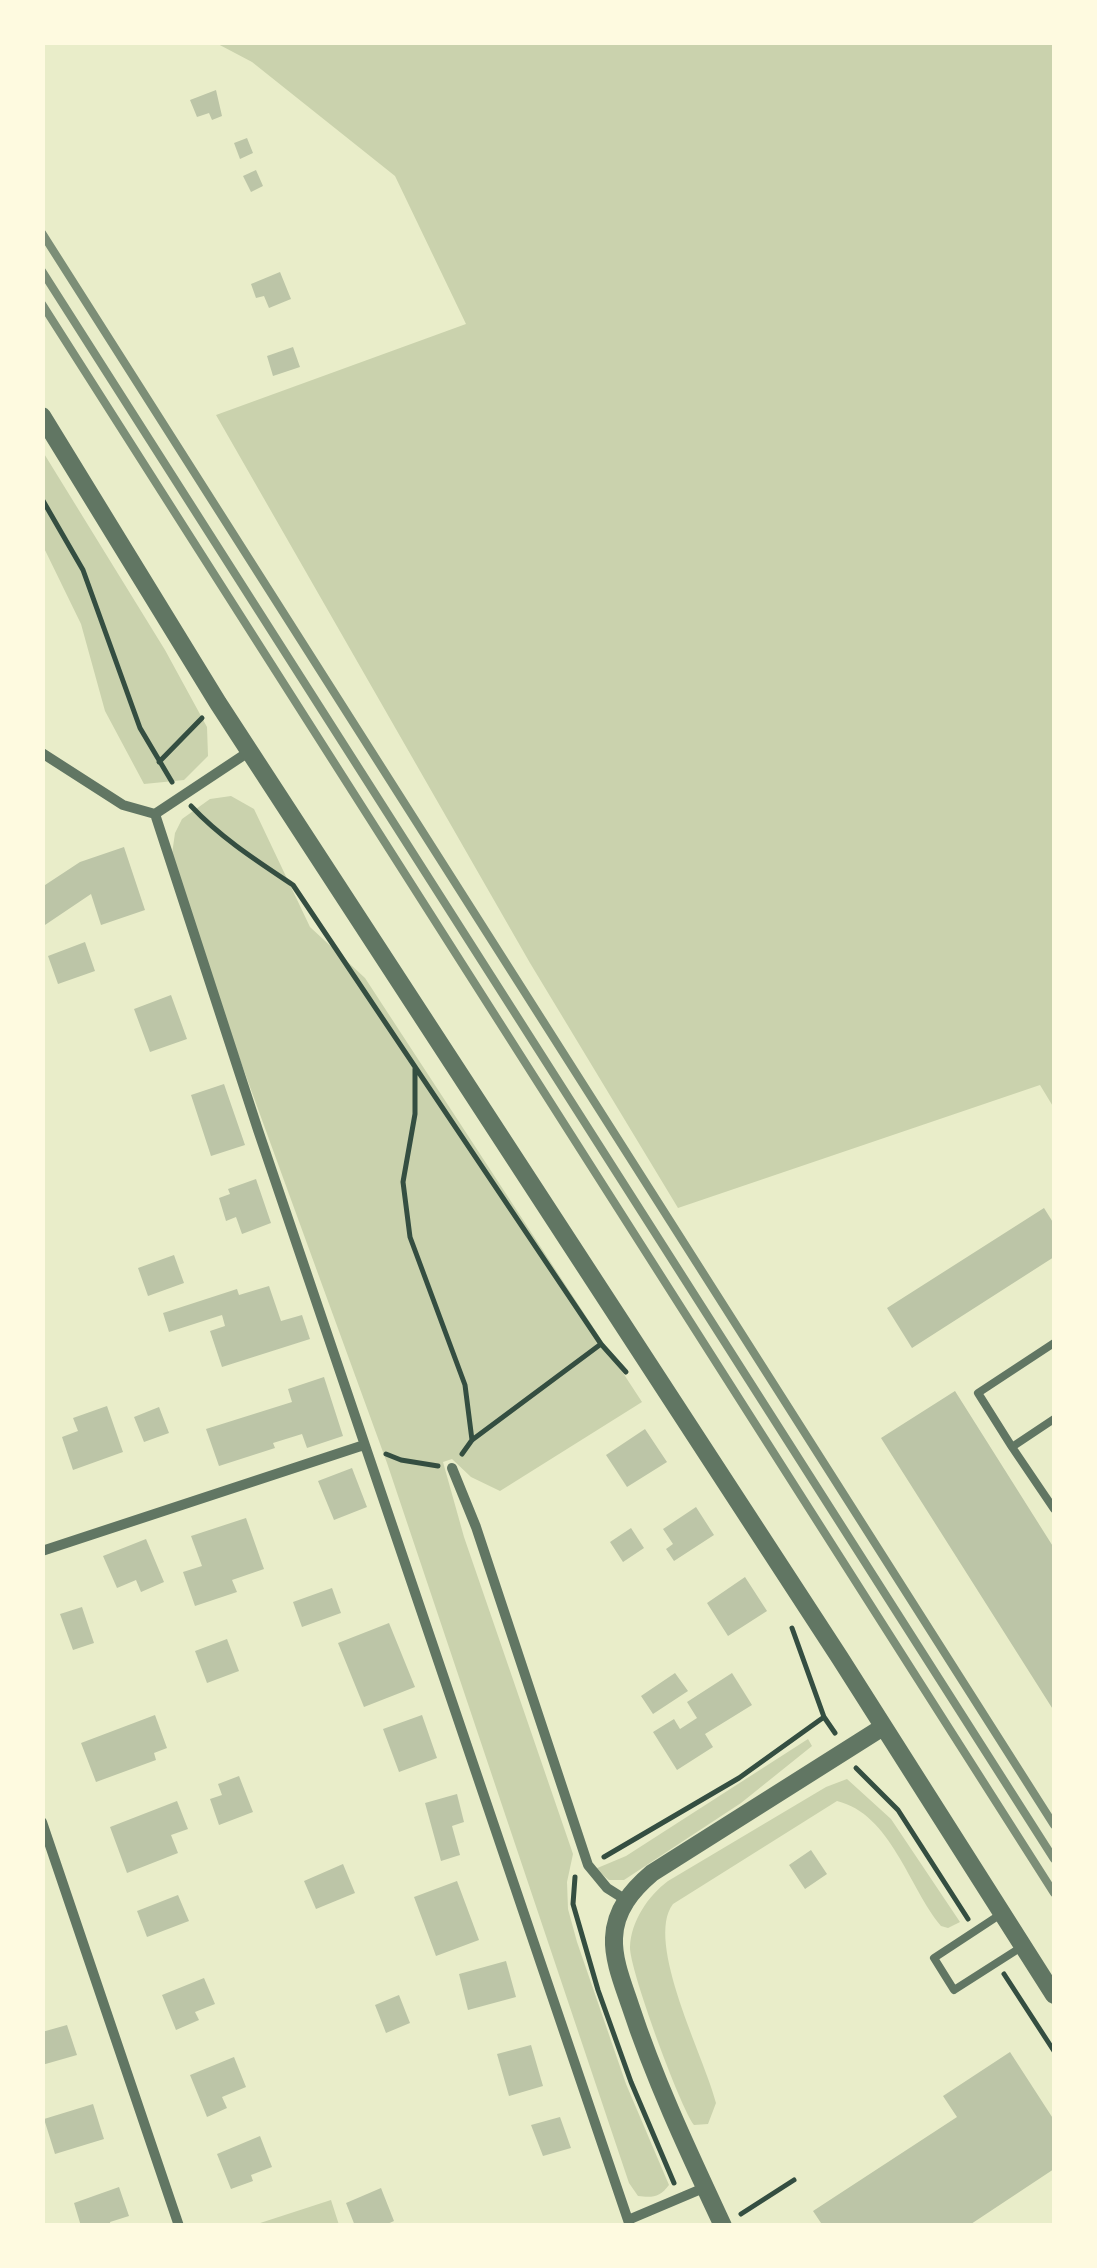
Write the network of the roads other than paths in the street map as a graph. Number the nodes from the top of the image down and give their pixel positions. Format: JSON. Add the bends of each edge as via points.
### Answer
{"nodes":[{"id":1,"x":42,"y":416,"type":"edge"},
{"id":2,"x":250,"y":752,"type":"junction"},
{"id":3,"x":42,"y":753,"type":"edge"},
{"id":4,"x":155,"y":814,"type":"junction"},
{"id":5,"x":1054,"y":1343,"type":"edge"},
{"id":6,"x":1054,"y":1419,"type":"edge"},
{"id":7,"x":364,"y":1445,"type":"junction"},
{"id":8,"x":1012,"y":1447,"type":"junction"},
{"id":9,"x":452,"y":1468,"type":"road end"},
{"id":10,"x":1054,"y":1509,"type":"edge"},
{"id":11,"x":42,"y":1552,"type":"edge"},
{"id":12,"x":883,"y":1727,"type":"junction"},
{"id":13,"x":42,"y":1822,"type":"edge"},
{"id":14,"x":626,"y":1900,"type":"junction"},
{"id":15,"x":1002,"y":1914,"type":"junction"},
{"id":16,"x":1023,"y":1946,"type":"junction"},
{"id":17,"x":1054,"y":1995,"type":"edge"},
{"id":18,"x":706,"y":2187,"type":"junction"},
{"id":19,"x":629,"y":2223,"type":"edge"},
{"id":20,"x":723,"y":2225,"type":"edge"},
{"id":21,"x":179,"y":2226,"type":"edge"}],
"edges":[{"from":1,"to":2,"type":"street"},
{"from":2,"to":4,"type":"street"},
{"from":2,"to":12,"type":"street"},
{"from":3,"to":4,"type":"street","via":[[107,796]]},
{"from":4,"to":7,"type":"street"},
{"from":5,"to":8,"type":"lane","via":[[978,1393]]},
{"from":6,"to":8,"type":"lane"},
{"from":7,"to":11,"type":"street"},
{"from":7,"to":19,"type":"street"},
{"from":8,"to":10,"type":"lane"},
{"from":9,"to":14,"type":"street","via":[[588,1865]]},
{"from":12,"to":14,"type":"street","via":[[652,1873]]},
{"from":12,"to":15,"type":"street"},
{"from":13,"to":21,"type":"street"},
{"from":14,"to":18,"type":"street","via":[[614,1938],[620,1974],[666,2103]]},
{"from":15,"to":16,"type":"street"},
{"from":15,"to":16,"type":"lane","via":[[934,1958],[954,1990]]},
{"from":16,"to":17,"type":"street"},
{"from":18,"to":19,"type":"street"},
{"from":18,"to":20,"type":"street"}]}
